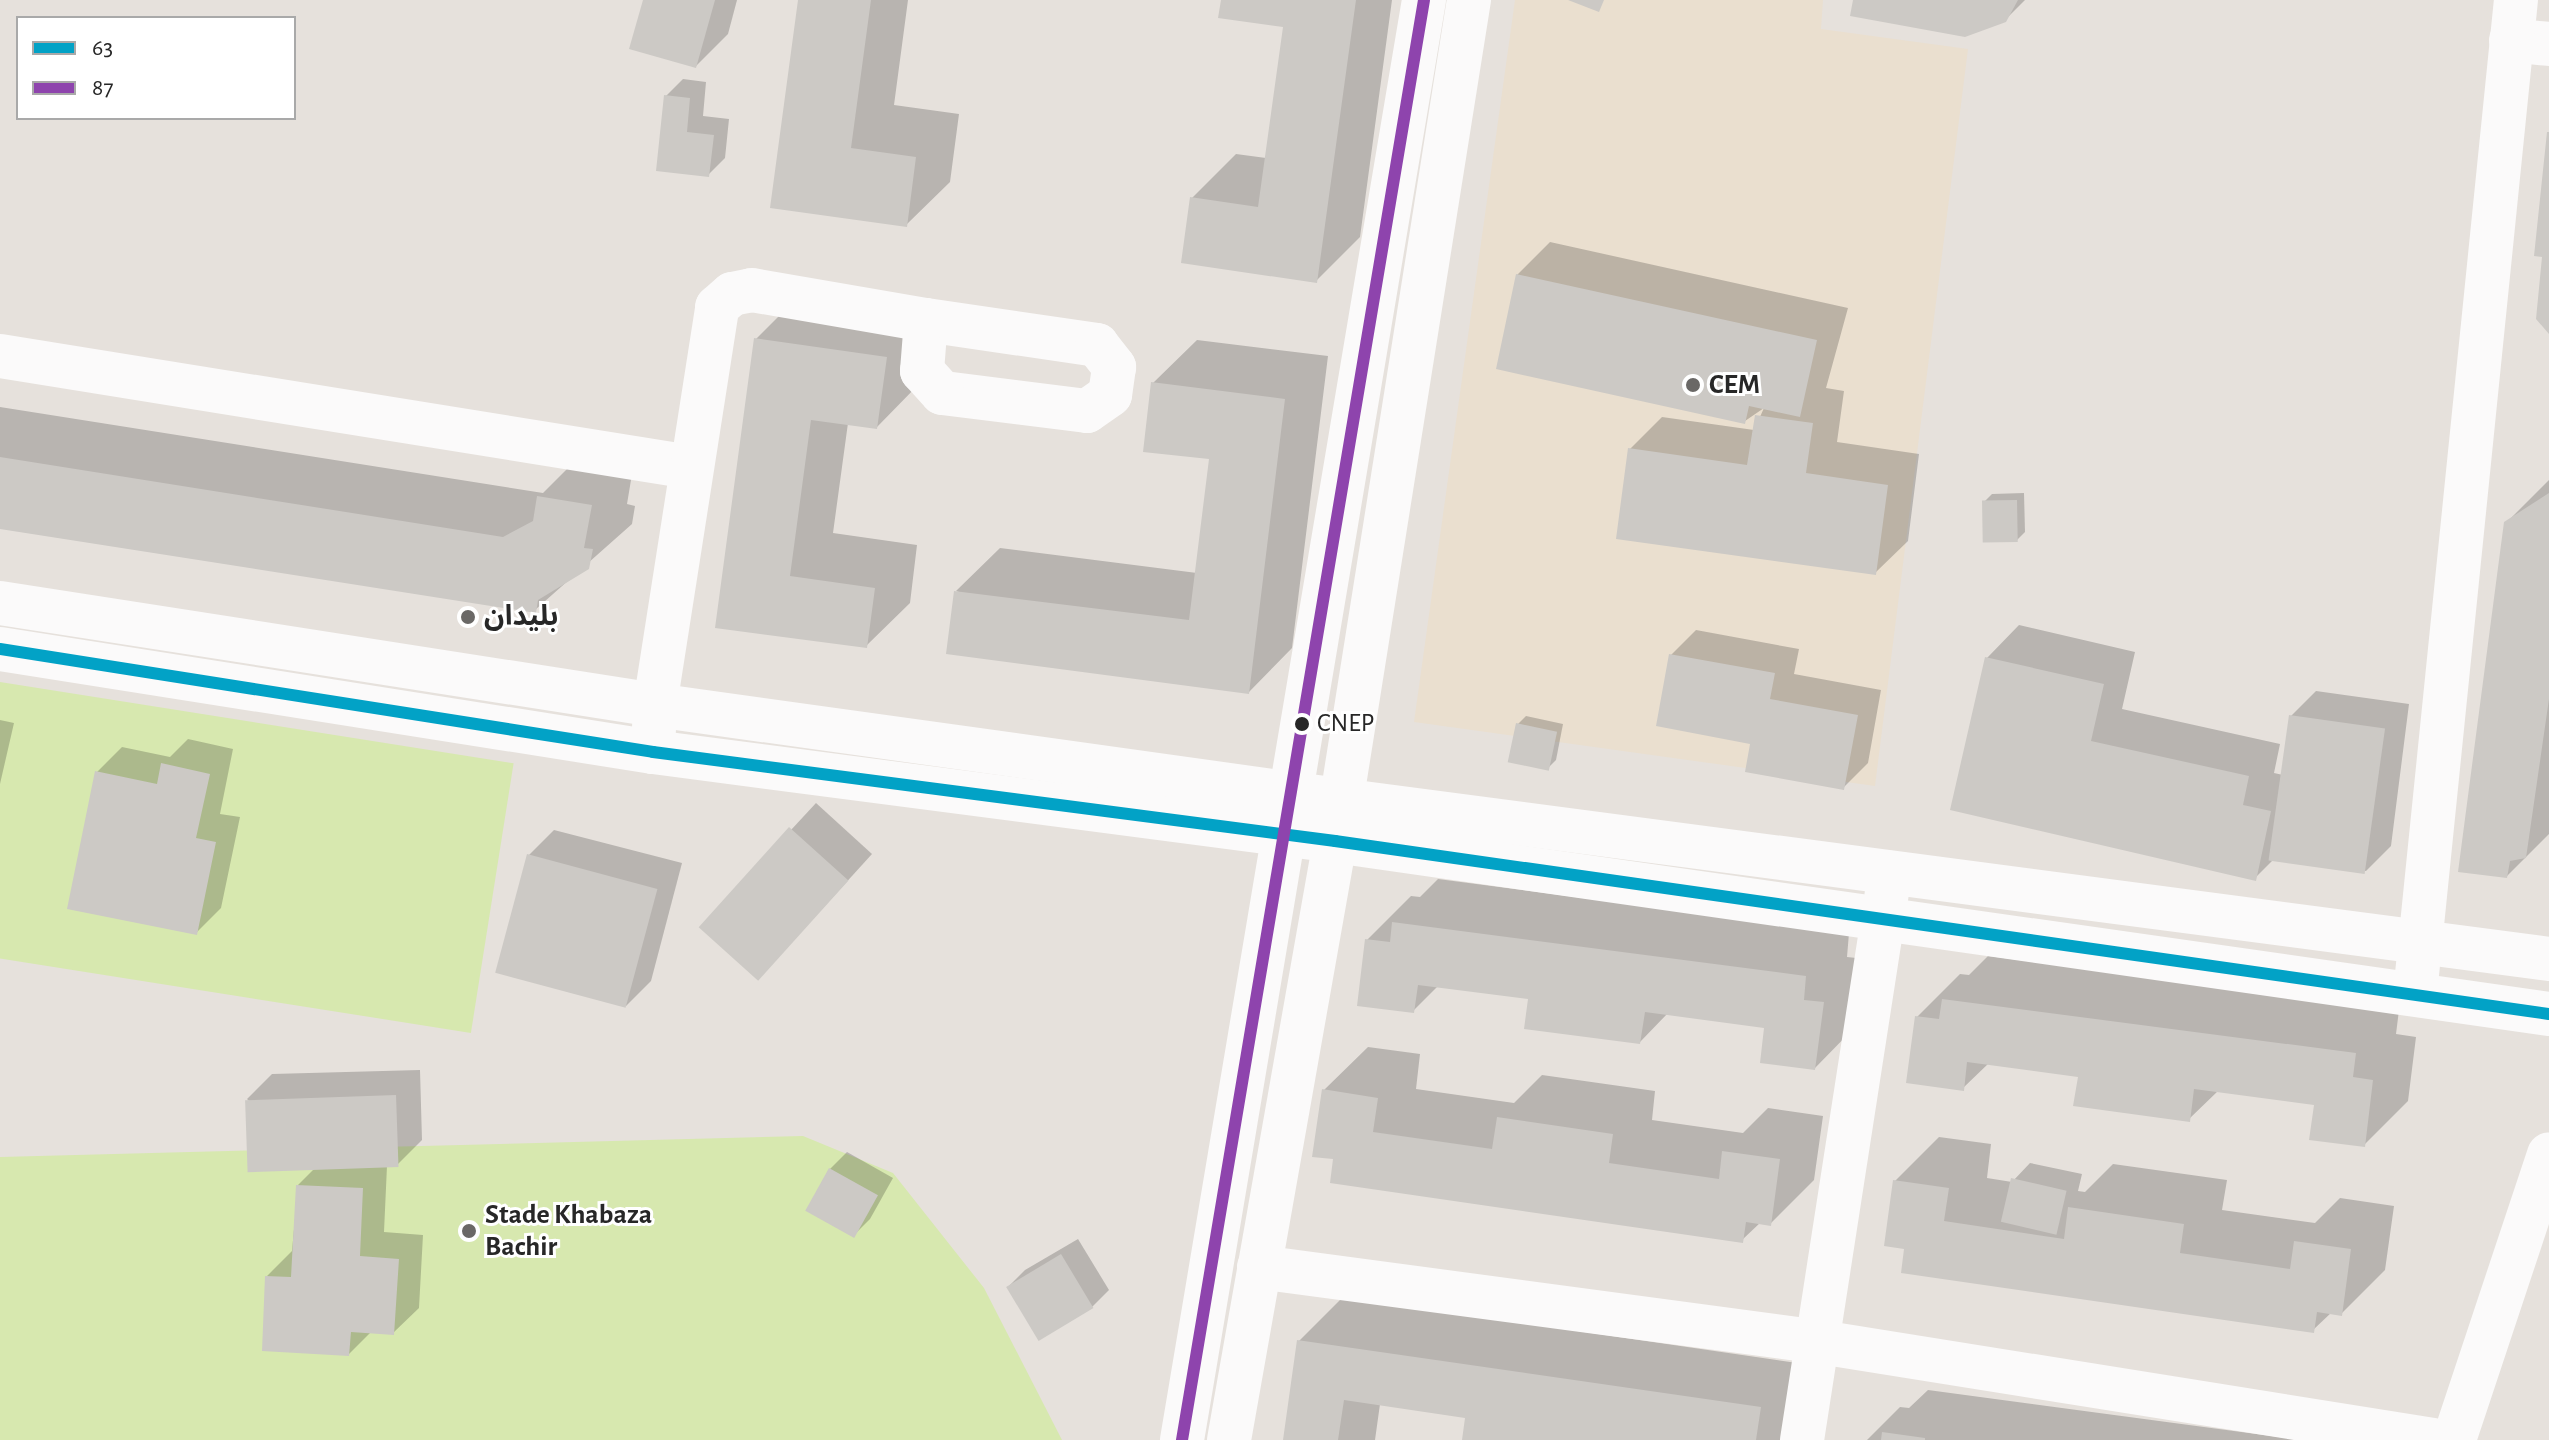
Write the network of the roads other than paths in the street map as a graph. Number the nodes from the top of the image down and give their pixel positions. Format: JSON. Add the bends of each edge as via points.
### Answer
{"nodes":[{"id":1,"x":1424,"y":0,"type":"edge"},
{"id":2,"x":1469,"y":0,"type":"edge"},
{"id":3,"x":2526,"y":28,"type":"edge"},
{"id":4,"x":926,"y":320,"type":"dead end"},
{"id":5,"x":0,"y":356,"type":"edge"},
{"id":6,"x":690,"y":467,"type":"junction"},
{"id":7,"x":0,"y":603,"type":"edge"},
{"id":8,"x":0,"y":649,"type":"edge"},
{"id":9,"x":655,"y":705,"type":"junction"},
{"id":10,"x":653,"y":752,"type":"junction"},
{"id":11,"x":1284,"y":814,"type":"junction"},
{"id":12,"x":1338,"y":821,"type":"junction"},
{"id":13,"x":1890,"y":873,"type":"junction"},
{"id":14,"x":1883,"y":919,"type":"junction"},
{"id":15,"x":2420,"y":942,"type":"junction"},
{"id":16,"x":2549,"y":959,"type":"edge"},
{"id":17,"x":2415,"y":994,"type":"junction"},
{"id":18,"x":2549,"y":1014,"type":"edge"},
{"id":19,"x":2549,"y":1154,"type":"edge"},
{"id":20,"x":1259,"y":1267,"type":"junction"},
{"id":21,"x":1820,"y":1342,"type":"junction"},
{"id":22,"x":1182,"y":1440,"type":"edge"},
{"id":23,"x":1229,"y":1440,"type":"edge"},
{"id":24,"x":1802,"y":1440,"type":"edge"},
{"id":25,"x":2433,"y":1440,"type":"edge"},
{"id":26,"x":2454,"y":1440,"type":"edge"}],
"edges":[{"from":1,"to":11,"type":"street"},
{"from":2,"to":12,"type":"street"},
{"from":3,"to":15,"type":"street"},
{"from":4,"to":6,"type":"street","via":[[752,290],[723,299],[712,316]]},
{"from":5,"to":6,"type":"street"},
{"from":6,"to":9,"type":"street"},
{"from":7,"to":9,"type":"street"},
{"from":8,"to":10,"type":"street"},
{"from":9,"to":10,"type":"street"},
{"from":9,"to":11,"type":"street"},
{"from":10,"to":11,"type":"street"},
{"from":11,"to":12,"type":"street"},
{"from":11,"to":22,"type":"street"},
{"from":12,"to":13,"type":"street"},
{"from":12,"to":14,"type":"street"},
{"from":12,"to":20,"type":"street"},
{"from":13,"to":14,"type":"street"},
{"from":13,"to":15,"type":"street"},
{"from":14,"to":17,"type":"street"},
{"from":14,"to":21,"type":"street"},
{"from":15,"to":16,"type":"street"},
{"from":15,"to":17,"type":"street"},
{"from":17,"to":18,"type":"street"},
{"from":19,"to":26,"type":"street"},
{"from":20,"to":21,"type":"street"},
{"from":20,"to":23,"type":"street"},
{"from":21,"to":24,"type":"street"},
{"from":21,"to":25,"type":"street"}]}
